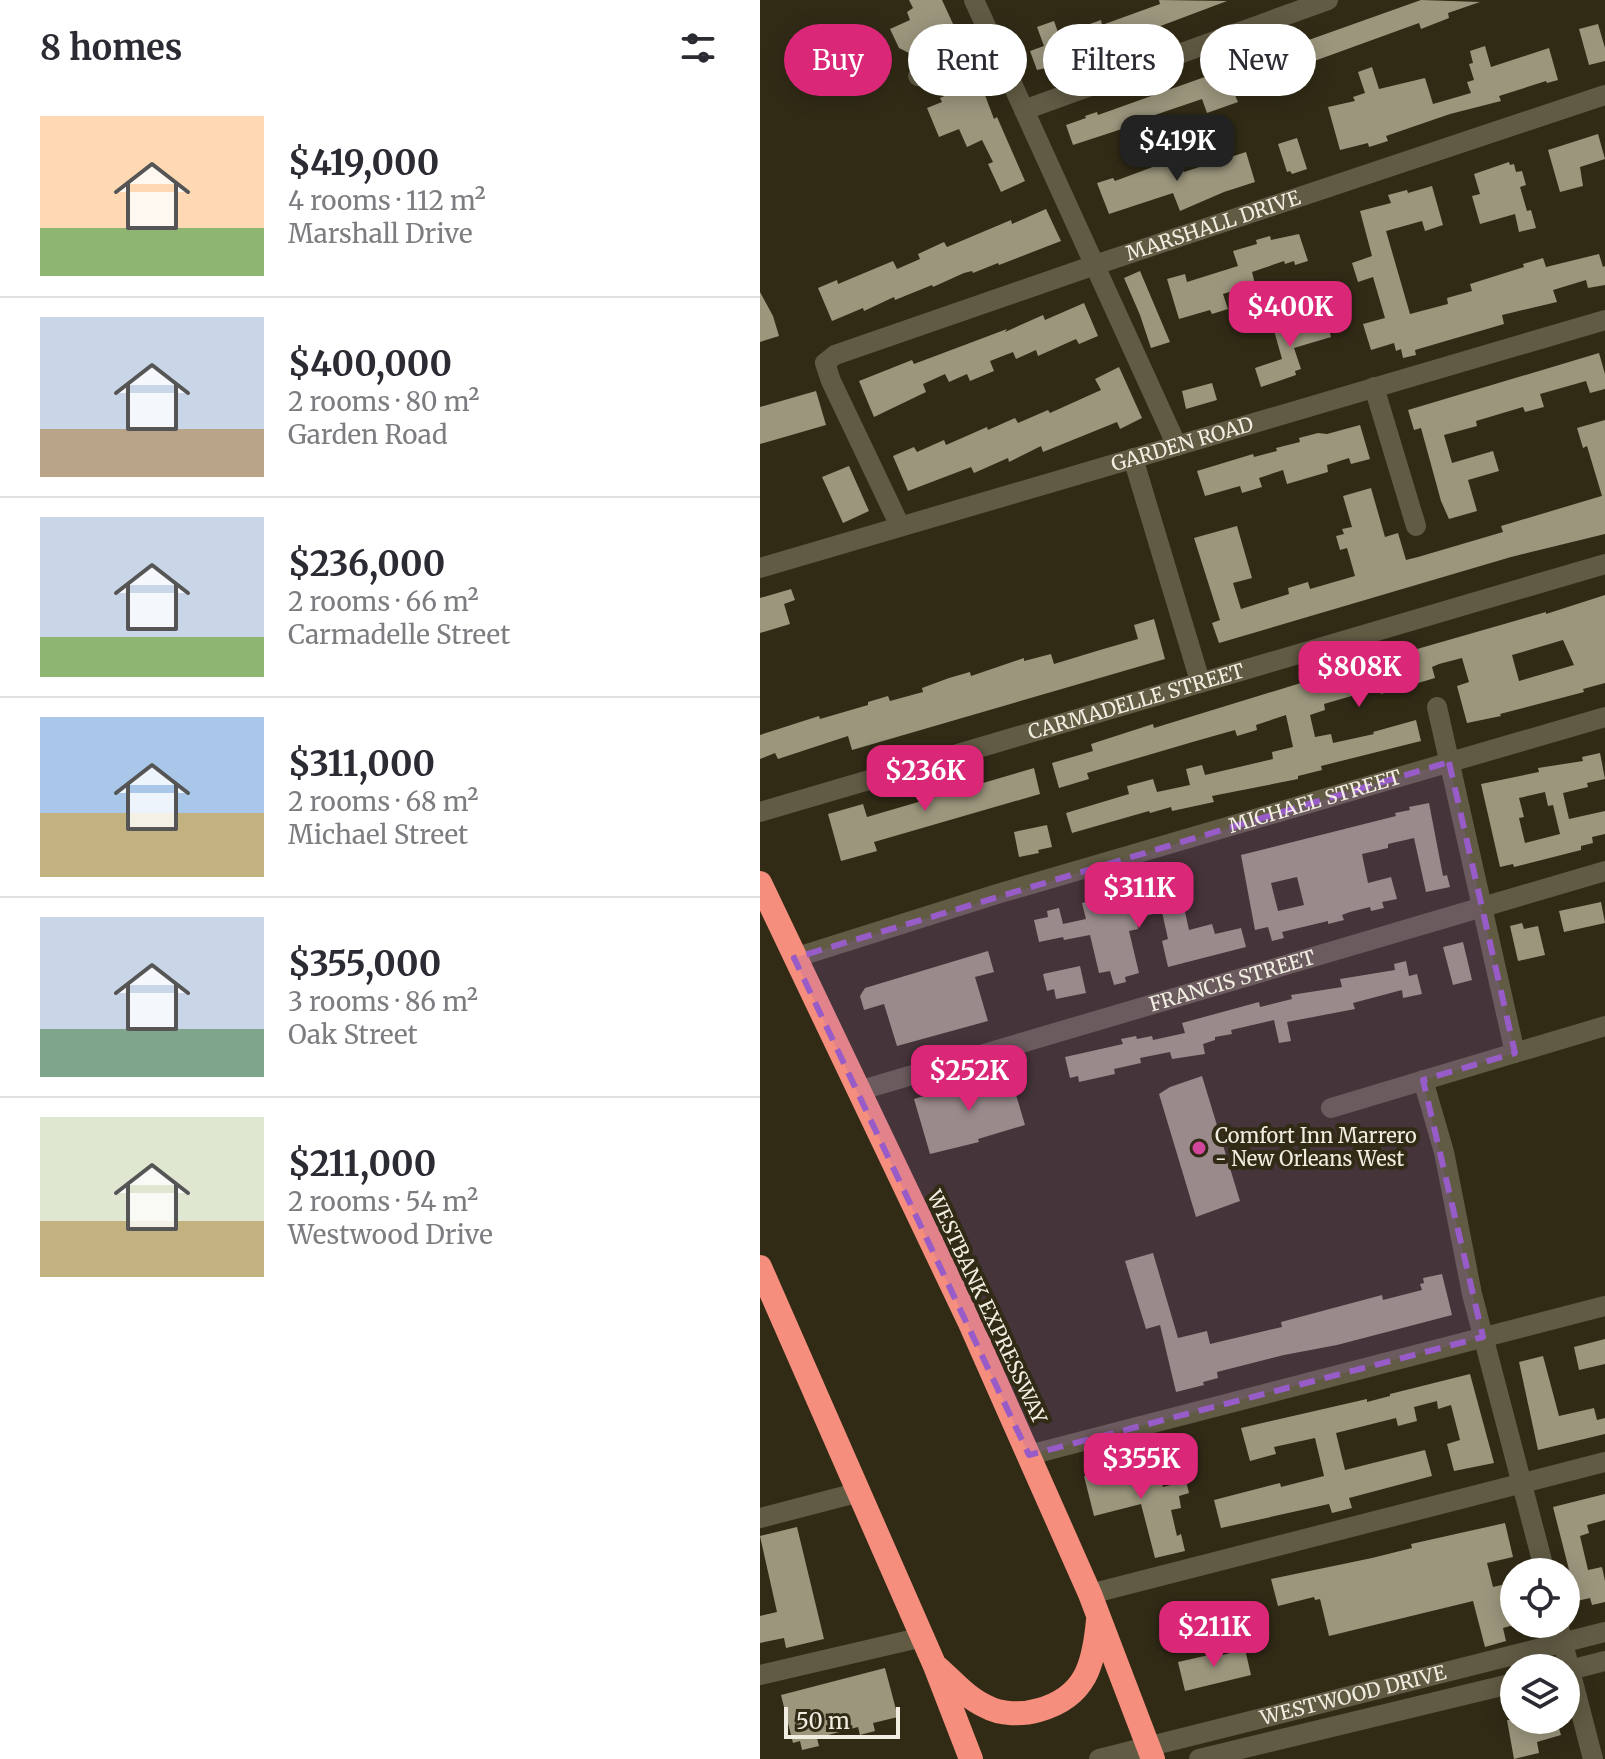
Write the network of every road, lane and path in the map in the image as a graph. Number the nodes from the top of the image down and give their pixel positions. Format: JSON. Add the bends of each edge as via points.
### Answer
{"nodes":[{"id":1,"x":974,"y":0,"type":"edge"},
{"id":2,"x":1328,"y":0,"type":"edge"},
{"id":3,"x":985,"y":24,"type":"edge"},
{"id":4,"x":1605,"y":95,"type":"edge"},
{"id":5,"x":1018,"y":96,"type":"edge"},
{"id":6,"x":1024,"y":110,"type":"junction"},
{"id":7,"x":1095,"y":265,"type":"junction"},
{"id":8,"x":1605,"y":320,"type":"edge"},
{"id":9,"x":1374,"y":387,"type":"junction"},
{"id":10,"x":1177,"y":446,"type":"junction"},
{"id":11,"x":1133,"y":458,"type":"junction"},
{"id":12,"x":900,"y":526,"type":"junction"},
{"id":13,"x":1416,"y":526,"type":"dead end"},
{"id":14,"x":1605,"y":564,"type":"edge"},
{"id":15,"x":760,"y":568,"type":"edge"},
{"id":16,"x":1200,"y":681,"type":"junction"},
{"id":17,"x":1437,"y":707,"type":"dead end"},
{"id":18,"x":1605,"y":717,"type":"edge"},
{"id":19,"x":1449,"y":762,"type":"junction"},
{"id":20,"x":760,"y":812,"type":"edge"},
{"id":21,"x":1605,"y":871,"type":"edge"},
{"id":22,"x":760,"y":883,"type":"edge"},
{"id":23,"x":1481,"y":907,"type":"junction"},
{"id":24,"x":794,"y":958,"type":"junction"},
{"id":25,"x":1605,"y":1026,"type":"edge"},
{"id":26,"x":1515,"y":1053,"type":"junction"},
{"id":27,"x":1423,"y":1080,"type":"junction"},
{"id":28,"x":858,"y":1091,"type":"junction"},
{"id":29,"x":1331,"y":1108,"type":"dead end"},
{"id":30,"x":760,"y":1267,"type":"edge"},
{"id":31,"x":1605,"y":1306,"type":"edge"},
{"id":32,"x":1483,"y":1337,"type":"junction"},
{"id":33,"x":1029,"y":1455,"type":"junction"},
{"id":34,"x":1605,"y":1462,"type":"edge"},
{"id":35,"x":1522,"y":1483,"type":"junction"},
{"id":36,"x":860,"y":1492,"type":"junction"},
{"id":37,"x":760,"y":1518,"type":"edge"},
{"id":38,"x":1541,"y":1558,"type":"edge"},
{"id":39,"x":1094,"y":1605,"type":"junction"},
{"id":40,"x":1605,"y":1632,"type":"edge"},
{"id":41,"x":1580,"y":1633,"type":"edge"},
{"id":42,"x":923,"y":1637,"type":"junction"},
{"id":43,"x":1544,"y":1638,"type":"edge"},
{"id":44,"x":1605,"y":1661,"type":"edge"},
{"id":45,"x":935,"y":1666,"type":"junction"},
{"id":46,"x":1580,"y":1667,"type":"edge"},
{"id":47,"x":760,"y":1675,"type":"edge"},
{"id":48,"x":1500,"y":1686,"type":"edge"},
{"id":49,"x":1580,"y":1713,"type":"edge"},
{"id":50,"x":1151,"y":1752,"type":"edge"},
{"id":51,"x":971,"y":1759,"type":"edge"},
{"id":52,"x":1099,"y":1759,"type":"edge"},
{"id":53,"x":1199,"y":1759,"type":"edge"},
{"id":54,"x":1593,"y":1759,"type":"edge"}],
"edges":[{"from":1,"to":3,"type":"street"},
{"from":2,"to":6,"type":"street"},
{"from":4,"to":7,"type":"street","name":"MARSHALL DRIVE"},
{"from":5,"to":6,"type":"street"},
{"from":6,"to":7,"type":"street"},
{"from":7,"to":10,"type":"street"},
{"from":7,"to":12,"type":"street","name":"MARSHALL DRIVE","via":[[835,355],[825,363]]},
{"from":8,"to":9,"type":"street","name":"GARDEN ROAD"},
{"from":9,"to":10,"type":"street","name":"GARDEN ROAD"},
{"from":9,"to":13,"type":"street"},
{"from":10,"to":11,"type":"street","name":"GARDEN ROAD"},
{"from":11,"to":12,"type":"street","name":"GARDEN ROAD"},
{"from":11,"to":16,"type":"street"},
{"from":12,"to":15,"type":"street","name":"GARDEN ROAD"},
{"from":14,"to":16,"type":"street","name":"CARMADELLE STREET"},
{"from":16,"to":20,"type":"street","name":"CARMADELLE STREET"},
{"from":17,"to":19,"type":"street"},
{"from":18,"to":19,"type":"street","name":"MICHAEL STREET"},
{"from":19,"to":23,"type":"street"},
{"from":19,"to":24,"type":"street","name":"MICHAEL STREET"},
{"from":21,"to":23,"type":"street","name":"FRANCIS STREET"},
{"from":22,"to":24,"type":"highway","name":"WESTBANK EXPRESSWAY"},
{"from":23,"to":26,"type":"street"},
{"from":23,"to":28,"type":"street","name":"FRANCIS STREET"},
{"from":24,"to":28,"type":"highway","name":"WESTBANK EXPRESSWAY"},
{"from":25,"to":26,"type":"street"},
{"from":26,"to":27,"type":"street"},
{"from":27,"to":29,"type":"street"},
{"from":27,"to":32,"type":"street","via":[[1444,1152]]},
{"from":28,"to":33,"type":"highway","name":"WESTBANK EXPRESSWAY"},
{"from":30,"to":36,"type":"highway"},
{"from":31,"to":32,"type":"street"},
{"from":32,"to":33,"type":"street"},
{"from":32,"to":35,"type":"street"},
{"from":33,"to":39,"type":"highway","name":"WESTBANK EXPRESSWAY"},
{"from":34,"to":35,"type":"street"},
{"from":35,"to":38,"type":"street"},
{"from":35,"to":39,"type":"street"},
{"from":36,"to":37,"type":"street"},
{"from":36,"to":42,"type":"highway"},
{"from":39,"to":45,"type":"highway","via":[[1095,1649],[1080,1686],[1060,1703],[1016,1714],[984,1706]]},
{"from":39,"to":50,"type":"highway","name":"WESTBANK EXPRESSWAY"},
{"from":40,"to":41,"type":"street","name":"WESTWOOD DRIVE"},
{"from":42,"to":45,"type":"highway"},
{"from":42,"to":47,"type":"street"},
{"from":43,"to":50,"type":"street","name":"WESTWOOD DRIVE"},
{"from":44,"to":46,"type":"street"},
{"from":45,"to":51,"type":"highway"},
{"from":48,"to":53,"type":"street","name":"WESTWOOD DRIVE"},
{"from":49,"to":54,"type":"street"},
{"from":50,"to":52,"type":"street","name":"WESTWOOD DRIVE"}]}
